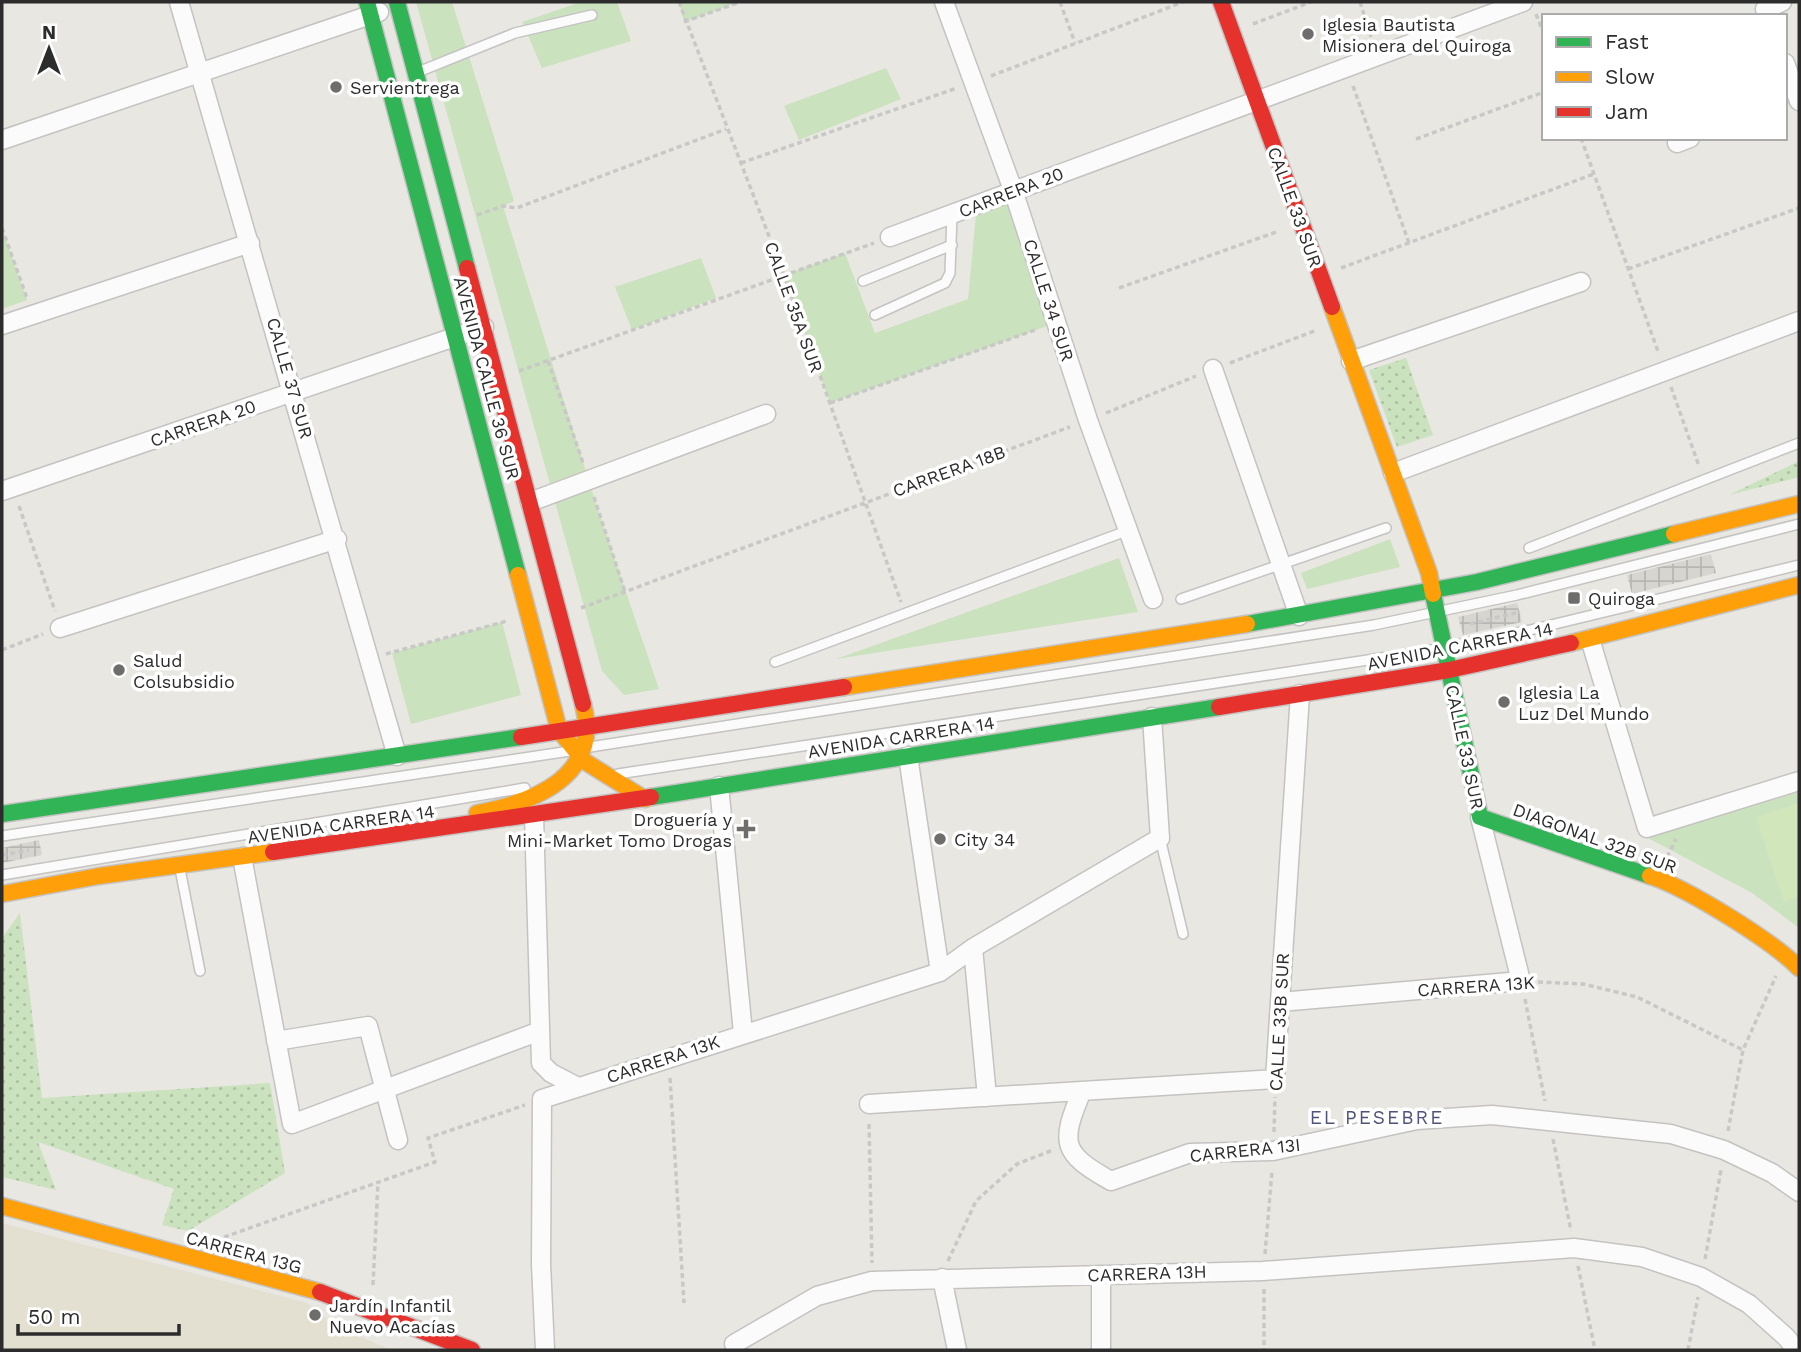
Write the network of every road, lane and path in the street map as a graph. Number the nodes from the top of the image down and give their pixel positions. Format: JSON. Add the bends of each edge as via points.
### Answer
{"nodes":[{"id":1,"x":179,"y":2,"type":"edge"},
{"id":2,"x":679,"y":2,"type":"edge"},
{"id":3,"x":740,"y":2,"type":"edge"},
{"id":4,"x":944,"y":2,"type":"edge"},
{"id":5,"x":1060,"y":2,"type":"edge"},
{"id":6,"x":1221,"y":2,"type":"edge"},
{"id":7,"x":1311,"y":2,"type":"edge"},
{"id":8,"x":1360,"y":2,"type":"edge"},
{"id":9,"x":398,"y":4,"type":"edge"},
{"id":10,"x":1530,"y":7,"type":"edge"},
{"id":11,"x":369,"y":8,"type":"edge"},
{"id":12,"x":592,"y":15,"type":"dead end"},
{"id":13,"x":684,"y":22,"type":"junction"},
{"id":14,"x":1542,"y":30,"type":"edge"},
{"id":15,"x":1232,"y":32,"type":"junction"},
{"id":16,"x":1075,"y":43,"type":"dead end"},
{"id":17,"x":1378,"y":56,"type":"junction"},
{"id":18,"x":1346,"y":67,"type":"junction"},
{"id":19,"x":1787,"y":68,"type":"edge"},
{"id":20,"x":200,"y":73,"type":"junction"},
{"id":21,"x":414,"y":74,"type":"junction"},
{"id":22,"x":1542,"y":93,"type":"edge"},
{"id":23,"x":1256,"y":100,"type":"junction"},
{"id":24,"x":1799,"y":101,"type":"edge"},
{"id":25,"x":726,"y":129,"type":"junction"},
{"id":26,"x":1416,"y":139,"type":"dead end"},
{"id":27,"x":2,"y":140,"type":"edge"},
{"id":28,"x":1582,"y":140,"type":"edge"},
{"id":29,"x":1594,"y":174,"type":"junction"},
{"id":30,"x":1013,"y":190,"type":"junction"},
{"id":31,"x":1799,"y":208,"type":"edge"},
{"id":32,"x":952,"y":214,"type":"junction"},
{"id":33,"x":456,"y":222,"type":"junction"},
{"id":34,"x":1300,"y":223,"type":"junction"},
{"id":35,"x":2,"y":228,"type":"edge"},
{"id":36,"x":890,"y":237,"type":"joint"},
{"id":37,"x":250,"y":243,"type":"junction"},
{"id":38,"x":1409,"y":243,"type":"junction"},
{"id":39,"x":952,"y":245,"type":"junction"},
{"id":40,"x":1628,"y":269,"type":"junction"},
{"id":41,"x":783,"y":275,"type":"junction"},
{"id":42,"x":1319,"y":275,"type":"junction"},
{"id":43,"x":863,"y":281,"type":"dead end"},
{"id":44,"x":1581,"y":282,"type":"dead end"},
{"id":45,"x":1119,"y":288,"type":"dead end"},
{"id":46,"x":33,"y":315,"type":"junction"},
{"id":47,"x":875,"y":315,"type":"dead end"},
{"id":48,"x":1799,"y":321,"type":"edge"},
{"id":49,"x":1057,"y":323,"type":"junction"},
{"id":50,"x":1337,"y":323,"type":"junction"},
{"id":51,"x":2,"y":325,"type":"edge"},
{"id":52,"x":484,"y":327,"type":"junction"},
{"id":53,"x":456,"y":337,"type":"junction"},
{"id":54,"x":1351,"y":361,"type":"junction"},
{"id":55,"x":1213,"y":369,"type":"junction"},
{"id":56,"x":1665,"y":371,"type":"junction"},
{"id":57,"x":497,"y":379,"type":"junction"},
{"id":58,"x":294,"y":392,"type":"junction"},
{"id":59,"x":830,"y":403,"type":"junction"},
{"id":60,"x":766,"y":414,"type":"dead end"},
{"id":61,"x":1088,"y":420,"type":"junction"},
{"id":62,"x":1799,"y":443,"type":"edge"},
{"id":63,"x":1393,"y":473,"type":"junction"},
{"id":64,"x":1704,"y":480,"type":"junction"},
{"id":65,"x":7,"y":489,"type":"edge"},
{"id":66,"x":865,"y":501,"type":"junction"},
{"id":67,"x":530,"y":502,"type":"junction"},
{"id":68,"x":1799,"y":504,"type":"edge"},
{"id":69,"x":1799,"y":524,"type":"edge"},
{"id":70,"x":1386,"y":528,"type":"dead end"},
{"id":71,"x":1129,"y":530,"type":"junction"},
{"id":72,"x":337,"y":539,"type":"junction"},
{"id":73,"x":1529,"y":548,"type":"dead end"},
{"id":74,"x":1281,"y":564,"type":"junction"},
{"id":75,"x":1799,"y":565,"type":"edge"},
{"id":76,"x":1799,"y":585,"type":"edge"},
{"id":77,"x":1433,"y":591,"type":"junction"},
{"id":78,"x":1153,"y":599,"type":"dead end"},
{"id":79,"x":1181,"y":599,"type":"dead end"},
{"id":80,"x":1437,"y":612,"type":"junction"},
{"id":81,"x":1520,"y":612,"type":"dead end"},
{"id":82,"x":905,"y":613,"type":"junction"},
{"id":83,"x":529,"y":614,"type":"junction"},
{"id":84,"x":1469,"y":614,"type":"dead end"},
{"id":85,"x":1299,"y":615,"type":"junction"},
{"id":86,"x":560,"y":616,"type":"junction"},
{"id":87,"x":1470,"y":624,"type":"junction"},
{"id":88,"x":60,"y":628,"type":"junction"},
{"id":89,"x":1472,"y":632,"type":"dead end"},
{"id":90,"x":1590,"y":639,"type":"junction"},
{"id":91,"x":1445,"y":648,"type":"junction"},
{"id":92,"x":2,"y":650,"type":"edge"},
{"id":93,"x":370,"y":659,"type":"junction"},
{"id":94,"x":775,"y":662,"type":"dead end"},
{"id":95,"x":1450,"y":670,"type":"junction"},
{"id":96,"x":1300,"y":694,"type":"junction"},
{"id":97,"x":1152,"y":717,"type":"junction"},
{"id":98,"x":589,"y":726,"type":"junction"},
{"id":99,"x":559,"y":730,"type":"junction"},
{"id":100,"x":580,"y":752,"type":"junction"},
{"id":101,"x":908,"y":755,"type":"junction"},
{"id":102,"x":397,"y":756,"type":"junction"},
{"id":103,"x":597,"y":777,"type":"junction"},
{"id":104,"x":579,"y":779,"type":"dead end"},
{"id":105,"x":1799,"y":781,"type":"edge"},
{"id":106,"x":555,"y":783,"type":"junction"},
{"id":107,"x":719,"y":786,"type":"junction"},
{"id":108,"x":645,"y":799,"type":"junction"},
{"id":109,"x":2,"y":814,"type":"edge"},
{"id":110,"x":534,"y":816,"type":"junction"},
{"id":111,"x":1687,"y":816,"type":"junction"},
{"id":112,"x":1480,"y":817,"type":"junction"},
{"id":113,"x":2,"y":836,"type":"edge"},
{"id":114,"x":1160,"y":838,"type":"junction"},
{"id":115,"x":27,"y":843,"type":"dead end"},
{"id":116,"x":29,"y":850,"type":"junction"},
{"id":117,"x":2,"y":855,"type":"edge"},
{"id":118,"x":242,"y":857,"type":"junction"},
{"id":119,"x":30,"y":858,"type":"dead end"},
{"id":120,"x":179,"y":865,"type":"junction"},
{"id":121,"x":2,"y":875,"type":"edge"},
{"id":122,"x":1657,"y":878,"type":"junction"},
{"id":123,"x":2,"y":894,"type":"edge"},
{"id":124,"x":1183,"y":934,"type":"dead end"},
{"id":125,"x":973,"y":948,"type":"junction"},
{"id":126,"x":1799,"y":968,"type":"edge"},
{"id":127,"x":200,"y":971,"type":"dead end"},
{"id":128,"x":940,"y":972,"type":"junction"},
{"id":129,"x":1521,"y":981,"type":"junction"},
{"id":130,"x":1280,"y":1002,"type":"junction"},
{"id":131,"x":540,"y":1031,"type":"junction"},
{"id":132,"x":743,"y":1033,"type":"junction"},
{"id":133,"x":276,"y":1041,"type":"junction"},
{"id":134,"x":1743,"y":1050,"type":"dead end"},
{"id":135,"x":669,"y":1057,"type":"junction"},
{"id":136,"x":1275,"y":1079,"type":"junction"},
{"id":137,"x":579,"y":1087,"type":"junction"},
{"id":138,"x":384,"y":1090,"type":"junction"},
{"id":139,"x":1082,"y":1091,"type":"junction"},
{"id":140,"x":987,"y":1097,"type":"junction"},
{"id":141,"x":542,"y":1099,"type":"junction"},
{"id":142,"x":869,"y":1104,"type":"joint"},
{"id":143,"x":1549,"y":1119,"type":"junction"},
{"id":144,"x":398,"y":1140,"type":"dead end"},
{"id":145,"x":1068,"y":1145,"type":"junction"},
{"id":146,"x":1273,"y":1151,"type":"junction"},
{"id":147,"x":378,"y":1182,"type":"junction"},
{"id":148,"x":1799,"y":1192,"type":"edge"},
{"id":149,"x":2,"y":1206,"type":"edge"},
{"id":150,"x":215,"y":1240,"type":"dead end"},
{"id":151,"x":1574,"y":1248,"type":"junction"},
{"id":152,"x":1264,"y":1271,"type":"junction"},
{"id":153,"x":1101,"y":1275,"type":"junction"},
{"id":154,"x":942,"y":1278,"type":"junction"},
{"id":155,"x":872,"y":1281,"type":"junction"},
{"id":156,"x":684,"y":1303,"type":"dead end"},
{"id":157,"x":372,"y":1308,"type":"junction"},
{"id":158,"x":734,"y":1344,"type":"dead end"},
{"id":159,"x":472,"y":1350,"type":"edge"},
{"id":160,"x":545,"y":1350,"type":"edge"},
{"id":161,"x":957,"y":1350,"type":"edge"},
{"id":162,"x":1101,"y":1350,"type":"edge"},
{"id":163,"x":1264,"y":1350,"type":"edge"},
{"id":164,"x":1595,"y":1350,"type":"edge"},
{"id":165,"x":1796,"y":1350,"type":"edge"}],
"edges":[{"from":1,"to":20,"type":"street","name":"CALLE 37 SUR"},
{"from":2,"to":13,"type":"path","name":"CALLE 35A SUR"},
{"from":3,"to":13,"type":"path"},
{"from":4,"to":30,"type":"street","name":"CALLE 34 SUR"},
{"from":5,"to":16,"type":"path"},
{"from":6,"to":15,"type":"main road","name":"CALLE 33 SUR"},
{"from":7,"to":15,"type":"path"},
{"from":8,"to":17,"type":"path"},
{"from":9,"to":11,"type":"street"},
{"from":9,"to":21,"type":"main road","name":"AVENIDA CALLE 36 SUR"},
{"from":10,"to":14,"type":"path"},
{"from":10,"to":17,"type":"street","name":"CARRERA 20"},
{"from":11,"to":20,"type":"street"},
{"from":11,"to":53,"type":"main road","name":"AVENIDA CALLE 36 SUR"},
{"from":12,"to":21,"type":"lane","via":[[515,33]]},
{"from":13,"to":25,"type":"path","name":"CALLE 35A SUR"},
{"from":15,"to":23,"type":"main road","name":"CALLE 33 SUR"},
{"from":17,"to":18,"type":"street","name":"CARRERA 20"},
{"from":18,"to":23,"type":"street","name":"CARRERA 20"},
{"from":18,"to":38,"type":"path"},
{"from":19,"to":24,"type":"street"},
{"from":20,"to":27,"type":"street"},
{"from":20,"to":37,"type":"street","name":"CALLE 37 SUR"},
{"from":21,"to":33,"type":"main road","name":"AVENIDA CALLE 36 SUR"},
{"from":22,"to":26,"type":"path"},
{"from":23,"to":30,"type":"street","name":"CARRERA 20"},
{"from":23,"to":34,"type":"main road","name":"CALLE 33 SUR"},
{"from":25,"to":33,"type":"path","via":[[517,208],[503,206]]},
{"from":25,"to":41,"type":"path","name":"CALLE 35A SUR"},
{"from":28,"to":29,"type":"path"},
{"from":29,"to":38,"type":"path"},
{"from":29,"to":40,"type":"path"},
{"from":30,"to":32,"type":"street","name":"CARRERA 20"},
{"from":30,"to":49,"type":"street","name":"CALLE 34 SUR"},
{"from":31,"to":40,"type":"path"},
{"from":32,"to":36,"type":"street","name":"CARRERA 20"},
{"from":32,"to":39,"type":"lane"},
{"from":33,"to":52,"type":"main road","name":"AVENIDA CALLE 36 SUR"},
{"from":34,"to":42,"type":"main road","name":"CALLE 33 SUR"},
{"from":34,"to":45,"type":"path"},
{"from":35,"to":46,"type":"path"},
{"from":36,"to":41,"type":"path"},
{"from":37,"to":46,"type":"street"},
{"from":37,"to":58,"type":"street","name":"CALLE 37 SUR"},
{"from":38,"to":42,"type":"path"},
{"from":39,"to":43,"type":"lane"},
{"from":39,"to":47,"type":"lane","via":[[945,283]]},
{"from":40,"to":56,"type":"path"},
{"from":41,"to":57,"type":"path"},
{"from":41,"to":59,"type":"path","name":"CALLE 35A SUR"},
{"from":42,"to":50,"type":"main road","name":"CALLE 33 SUR"},
{"from":44,"to":54,"type":"street"},
{"from":46,"to":51,"type":"street"},
{"from":48,"to":56,"type":"street"},
{"from":49,"to":59,"type":"path"},
{"from":49,"to":61,"type":"street","name":"CALLE 34 SUR"},
{"from":50,"to":54,"type":"main road","name":"CALLE 33 SUR"},
{"from":50,"to":55,"type":"path","name":"CARRERA 18B"},
{"from":52,"to":53,"type":"street","name":"CARRERA 20"},
{"from":52,"to":57,"type":"main road","name":"AVENIDA CALLE 36 SUR"},
{"from":53,"to":58,"type":"street","name":"CARRERA 20"},
{"from":53,"to":83,"type":"main road","name":"AVENIDA CALLE 36 SUR"},
{"from":54,"to":63,"type":"main road","name":"CALLE 33 SUR"},
{"from":55,"to":61,"type":"path","name":"CARRERA 18B"},
{"from":55,"to":74,"type":"street"},
{"from":56,"to":63,"type":"street"},
{"from":56,"to":64,"type":"path"},
{"from":57,"to":67,"type":"main road","name":"AVENIDA CALLE 36 SUR"},
{"from":58,"to":65,"type":"street","name":"CARRERA 20"},
{"from":58,"to":72,"type":"street","name":"CALLE 37 SUR"},
{"from":59,"to":66,"type":"path","name":"CALLE 35A SUR"},
{"from":60,"to":67,"type":"street"},
{"from":61,"to":66,"type":"path","name":"CARRERA 18B"},
{"from":61,"to":71,"type":"street","name":"CALLE 34 SUR"},
{"from":62,"to":64,"type":"lane"},
{"from":63,"to":77,"type":"main road","name":"CALLE 33 SUR"},
{"from":64,"to":73,"type":"lane"},
{"from":65,"to":88,"type":"path"},
{"from":66,"to":82,"type":"path","name":"CALLE 35A SUR"},
{"from":66,"to":86,"type":"path","name":"CARRERA 18B"},
{"from":67,"to":86,"type":"main road","name":"AVENIDA CALLE 36 SUR"},
{"from":68,"to":77,"type":"main road"},
{"from":69,"to":80,"type":"lane"},
{"from":70,"to":74,"type":"lane"},
{"from":71,"to":78,"type":"street","name":"CALLE 34 SUR"},
{"from":71,"to":82,"type":"lane"},
{"from":72,"to":88,"type":"street"},
{"from":72,"to":93,"type":"street","name":"CALLE 37 SUR"},
{"from":74,"to":79,"type":"lane"},
{"from":74,"to":85,"type":"street"},
{"from":75,"to":91,"type":"lane"},
{"from":76,"to":90,"type":"main road","name":"AVENIDA CARRERA 14"},
{"from":77,"to":80,"type":"main road","name":"CALLE 33 SUR"},
{"from":77,"to":85,"type":"main road"},
{"from":80,"to":91,"type":"main road","name":"CALLE 33 SUR"},
{"from":80,"to":100,"type":"lane"},
{"from":81,"to":87,"type":"path"},
{"from":82,"to":94,"type":"lane"},
{"from":83,"to":93,"type":"path"},
{"from":83,"to":99,"type":"main road","name":"AVENIDA CALLE 36 SUR"},
{"from":84,"to":87,"type":"path"},
{"from":85,"to":98,"type":"main road"},
{"from":86,"to":98,"type":"main road","name":"AVENIDA CALLE 36 SUR"},
{"from":87,"to":89,"type":"path"},
{"from":88,"to":92,"type":"path"},
{"from":90,"to":95,"type":"main road","name":"AVENIDA CARRERA 14"},
{"from":90,"to":111,"type":"street","via":[[1647,828]]},
{"from":91,"to":95,"type":"main road","name":"CALLE 33 SUR"},
{"from":91,"to":103,"type":"lane"},
{"from":93,"to":102,"type":"street","name":"CALLE 37 SUR"},
{"from":95,"to":96,"type":"main road","name":"AVENIDA CARRERA 14"},
{"from":95,"to":112,"type":"main road","name":"CALLE 33 SUR"},
{"from":96,"to":97,"type":"main road","name":"AVENIDA CARRERA 14"},
{"from":96,"to":130,"type":"street","name":"CALLE 33B SUR"},
{"from":97,"to":101,"type":"main road","name":"AVENIDA CARRERA 14"},
{"from":97,"to":114,"type":"street"},
{"from":98,"to":99,"type":"main road"},
{"from":98,"to":100,"type":"main road","name":"AVENIDA CALLE 36 SUR"},
{"from":99,"to":100,"type":"main road","name":"AVENIDA CALLE 36 SUR"},
{"from":99,"to":102,"type":"main road"},
{"from":100,"to":103,"type":"main road","name":"AVENIDA CALLE 36 SUR"},
{"from":100,"to":106,"type":"main road"},
{"from":100,"to":113,"type":"lane"},
{"from":101,"to":107,"type":"main road","name":"AVENIDA CARRERA 14"},
{"from":101,"to":128,"type":"street"},
{"from":102,"to":109,"type":"main road"},
{"from":103,"to":108,"type":"main road","name":"AVENIDA CALLE 36 SUR"},
{"from":104,"to":106,"type":"lane"},
{"from":105,"to":111,"type":"street"},
{"from":106,"to":118,"type":"main road","via":[[497,810],[326,837]]},
{"from":106,"to":121,"type":"lane"},
{"from":107,"to":108,"type":"main road","name":"AVENIDA CARRERA 14"},
{"from":107,"to":132,"type":"street"},
{"from":108,"to":110,"type":"main road","name":"AVENIDA CARRERA 14"},
{"from":110,"to":118,"type":"main road","name":"AVENIDA CARRERA 14"},
{"from":110,"to":131,"type":"street"},
{"from":111,"to":122,"type":"path"},
{"from":112,"to":122,"type":"main road","name":"DIAGONAL 32B SUR"},
{"from":112,"to":129,"type":"street","name":"CALLE 33 SUR"},
{"from":114,"to":124,"type":"lane"},
{"from":114,"to":125,"type":"street","name":"CARRERA 13K"},
{"from":115,"to":116,"type":"path"},
{"from":116,"to":117,"type":"path"},
{"from":116,"to":119,"type":"path"},
{"from":118,"to":120,"type":"main road","name":"AVENIDA CARRERA 14"},
{"from":118,"to":133,"type":"street"},
{"from":120,"to":123,"type":"main road","name":"AVENIDA CARRERA 14"},
{"from":120,"to":127,"type":"lane"},
{"from":122,"to":126,"type":"main road","name":"DIAGONAL 32B SUR","via":[[1732,920]]},
{"from":125,"to":128,"type":"street","name":"CARRERA 13K"},
{"from":125,"to":140,"type":"street"},
{"from":128,"to":132,"type":"street","name":"CARRERA 13K"},
{"from":129,"to":130,"type":"street","name":"CARRERA 13K"},
{"from":129,"to":134,"type":"path","name":"CARRERA 13K","via":[[1583,984],[1637,998]]},
{"from":129,"to":143,"type":"path"},
{"from":130,"to":136,"type":"street","name":"CALLE 33B SUR"},
{"from":131,"to":137,"type":"street","via":[[541,1063]]},
{"from":131,"to":138,"type":"street"},
{"from":132,"to":135,"type":"street","name":"CARRERA 13K"},
{"from":133,"to":138,"type":"street","via":[[368,1026]]},
{"from":133,"to":138,"type":"street","via":[[292,1124]]},
{"from":135,"to":137,"type":"street","name":"CARRERA 13K"},
{"from":135,"to":156,"type":"path"},
{"from":136,"to":139,"type":"street"},
{"from":136,"to":146,"type":"path","name":"CALLE 33B SUR"},
{"from":137,"to":141,"type":"street","name":"CARRERA 13K"},
{"from":138,"to":144,"type":"street"},
{"from":139,"to":140,"type":"street"},
{"from":139,"to":145,"type":"street","via":[[1069,1121]]},
{"from":140,"to":142,"type":"street"},
{"from":141,"to":147,"type":"path","via":[[428,1138],[435,1163]]},
{"from":141,"to":160,"type":"street"},
{"from":142,"to":155,"type":"path"},
{"from":143,"to":146,"type":"street","name":"CARRERA 13I","via":[[1492,1115],[1417,1120]]},
{"from":143,"to":148,"type":"street","name":"CARRERA 13I","via":[[1671,1134],[1724,1150],[1772,1172]]},
{"from":143,"to":151,"type":"path"},
{"from":145,"to":146,"type":"street","name":"CARRERA 13I","via":[[1079,1163],[1111,1181],[1190,1153]]},
{"from":145,"to":154,"type":"path","via":[[1017,1164],[976,1201]]},
{"from":146,"to":152,"type":"path","name":"CALLE 33B SUR"},
{"from":147,"to":150,"type":"path"},
{"from":147,"to":157,"type":"path"},
{"from":149,"to":157,"type":"main road","name":"CARRERA 13G"},
{"from":151,"to":152,"type":"street","name":"CARRERA 13H"},
{"from":151,"to":164,"type":"path"},
{"from":151,"to":165,"type":"street","name":"CARRERA 13H","via":[[1642,1257],[1701,1277],[1749,1304]]},
{"from":152,"to":153,"type":"street","name":"CARRERA 13H"},
{"from":152,"to":163,"type":"path","name":"CALLE 33B SUR"},
{"from":153,"to":154,"type":"street","name":"CARRERA 13H"},
{"from":153,"to":162,"type":"street"},
{"from":154,"to":155,"type":"street","name":"CARRERA 13H"},
{"from":154,"to":161,"type":"street"},
{"from":155,"to":158,"type":"street","name":"CARRERA 13H","via":[[817,1296]]},
{"from":157,"to":159,"type":"main road","name":"CARRERA 13G"}]}
